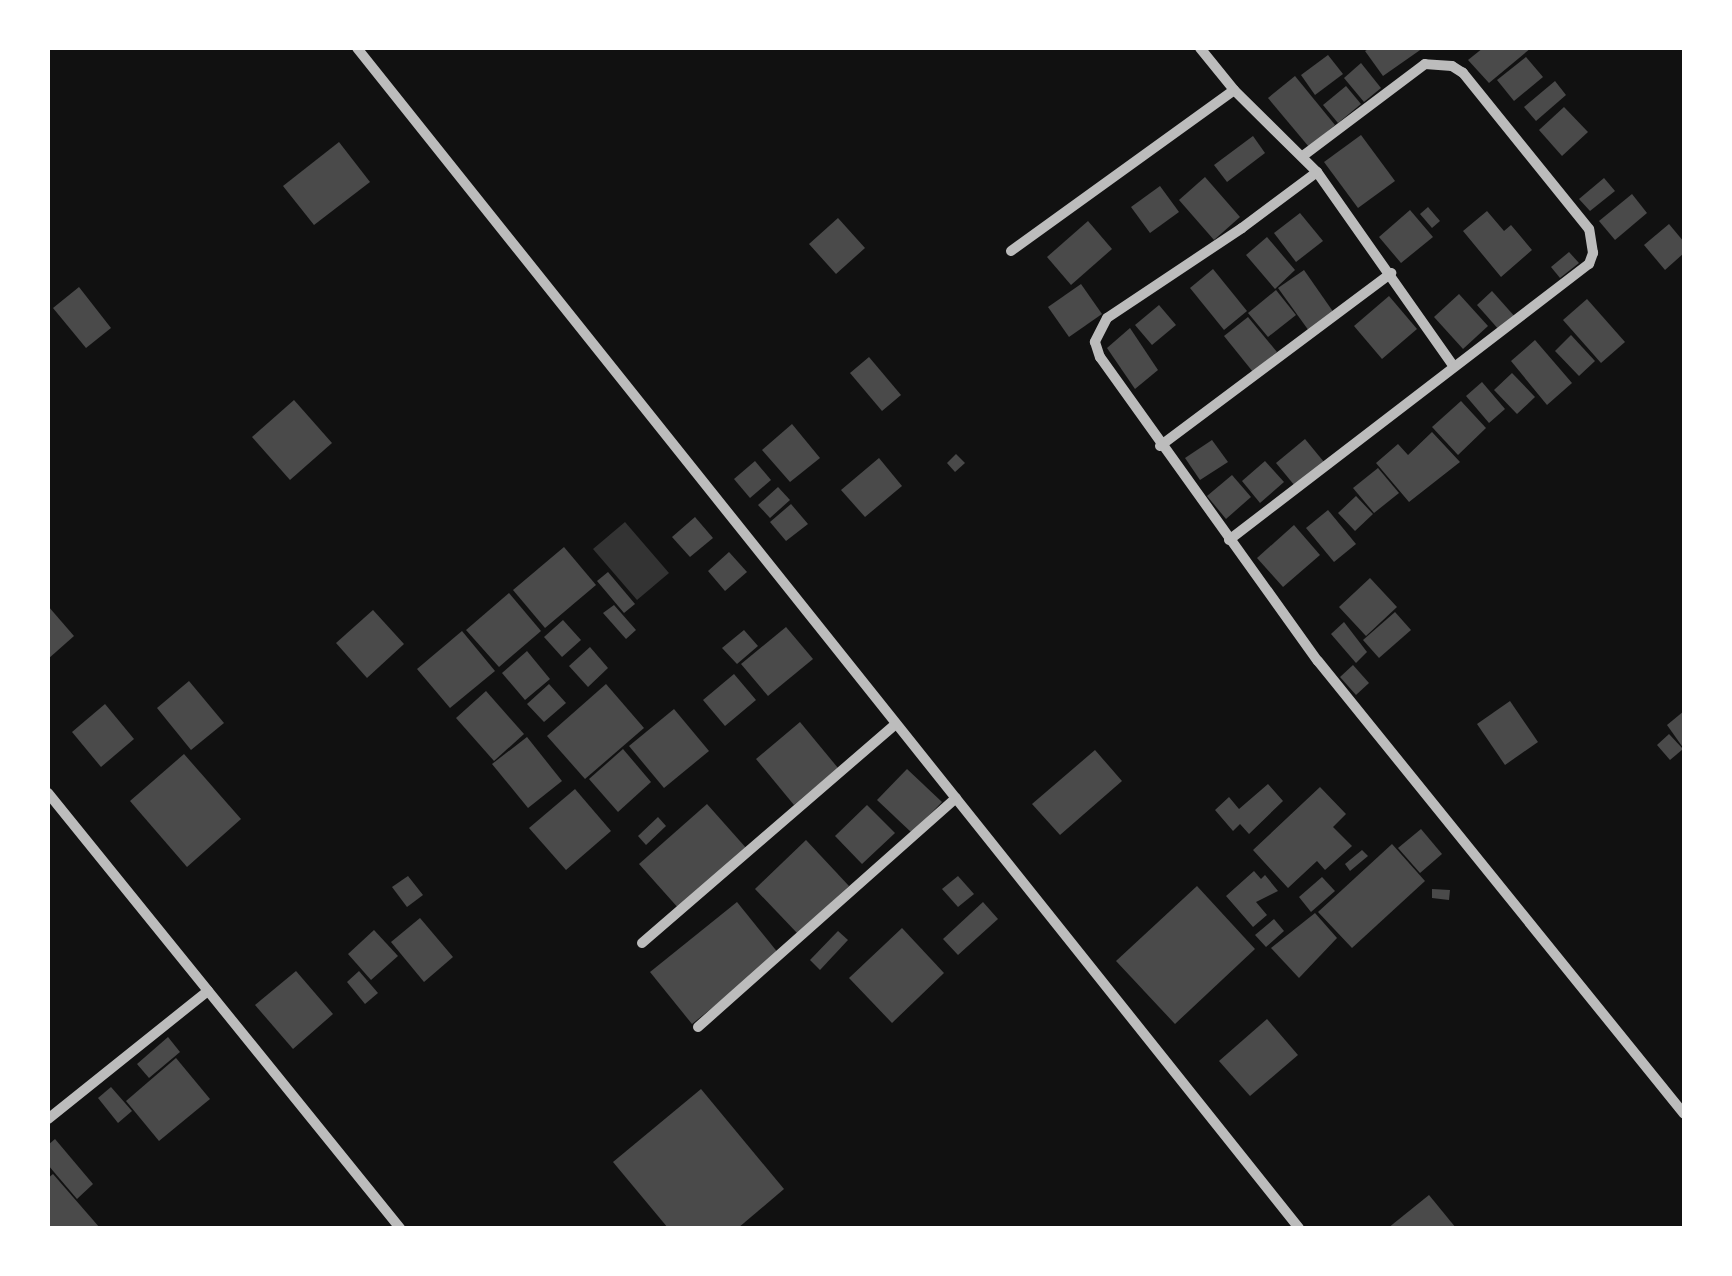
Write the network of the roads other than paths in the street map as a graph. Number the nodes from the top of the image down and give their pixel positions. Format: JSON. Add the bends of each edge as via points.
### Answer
{"nodes":[{"id":1,"x":357,"y":48,"type":"edge"},
{"id":2,"x":1200,"y":48,"type":"edge"},
{"id":3,"x":1234,"y":90,"type":"junction"},
{"id":4,"x":1303,"y":156,"type":"junction"},
{"id":5,"x":1317,"y":172,"type":"junction"},
{"id":6,"x":1010,"y":250,"type":"dead end"},
{"id":7,"x":1391,"y":273,"type":"junction"},
{"id":8,"x":1454,"y":368,"type":"junction"},
{"id":9,"x":1160,"y":446,"type":"junction"},
{"id":10,"x":1229,"y":540,"type":"junction"},
{"id":11,"x":896,"y":724,"type":"junction"},
{"id":12,"x":48,"y":793,"type":"edge"},
{"id":13,"x":956,"y":798,"type":"junction"},
{"id":14,"x":642,"y":942,"type":"dead end"},
{"id":15,"x":208,"y":991,"type":"junction"},
{"id":16,"x":698,"y":1026,"type":"dead end"},
{"id":17,"x":1684,"y":1114,"type":"edge"},
{"id":18,"x":48,"y":1119,"type":"edge"},
{"id":19,"x":400,"y":1228,"type":"edge"},
{"id":20,"x":1299,"y":1228,"type":"edge"}],
"edges":[{"from":1,"to":11,"type":"street"},
{"from":2,"to":3,"type":"street"},
{"from":3,"to":4,"type":"street"},
{"from":3,"to":6,"type":"street"},
{"from":4,"to":5,"type":"street"},
{"from":4,"to":8,"type":"street","via":[[1424,64],[1452,66],[1589,230],[1589,264]]},
{"from":5,"to":7,"type":"street"},
{"from":5,"to":9,"type":"street","via":[[1098,330],[1100,357]]},
{"from":7,"to":8,"type":"street"},
{"from":7,"to":9,"type":"street"},
{"from":8,"to":10,"type":"street"},
{"from":9,"to":10,"type":"street"},
{"from":10,"to":17,"type":"street","via":[[1318,661]]},
{"from":11,"to":13,"type":"street"},
{"from":11,"to":14,"type":"street"},
{"from":12,"to":15,"type":"street"},
{"from":13,"to":16,"type":"street"},
{"from":13,"to":20,"type":"street"},
{"from":15,"to":18,"type":"street"},
{"from":15,"to":19,"type":"street"}]}
